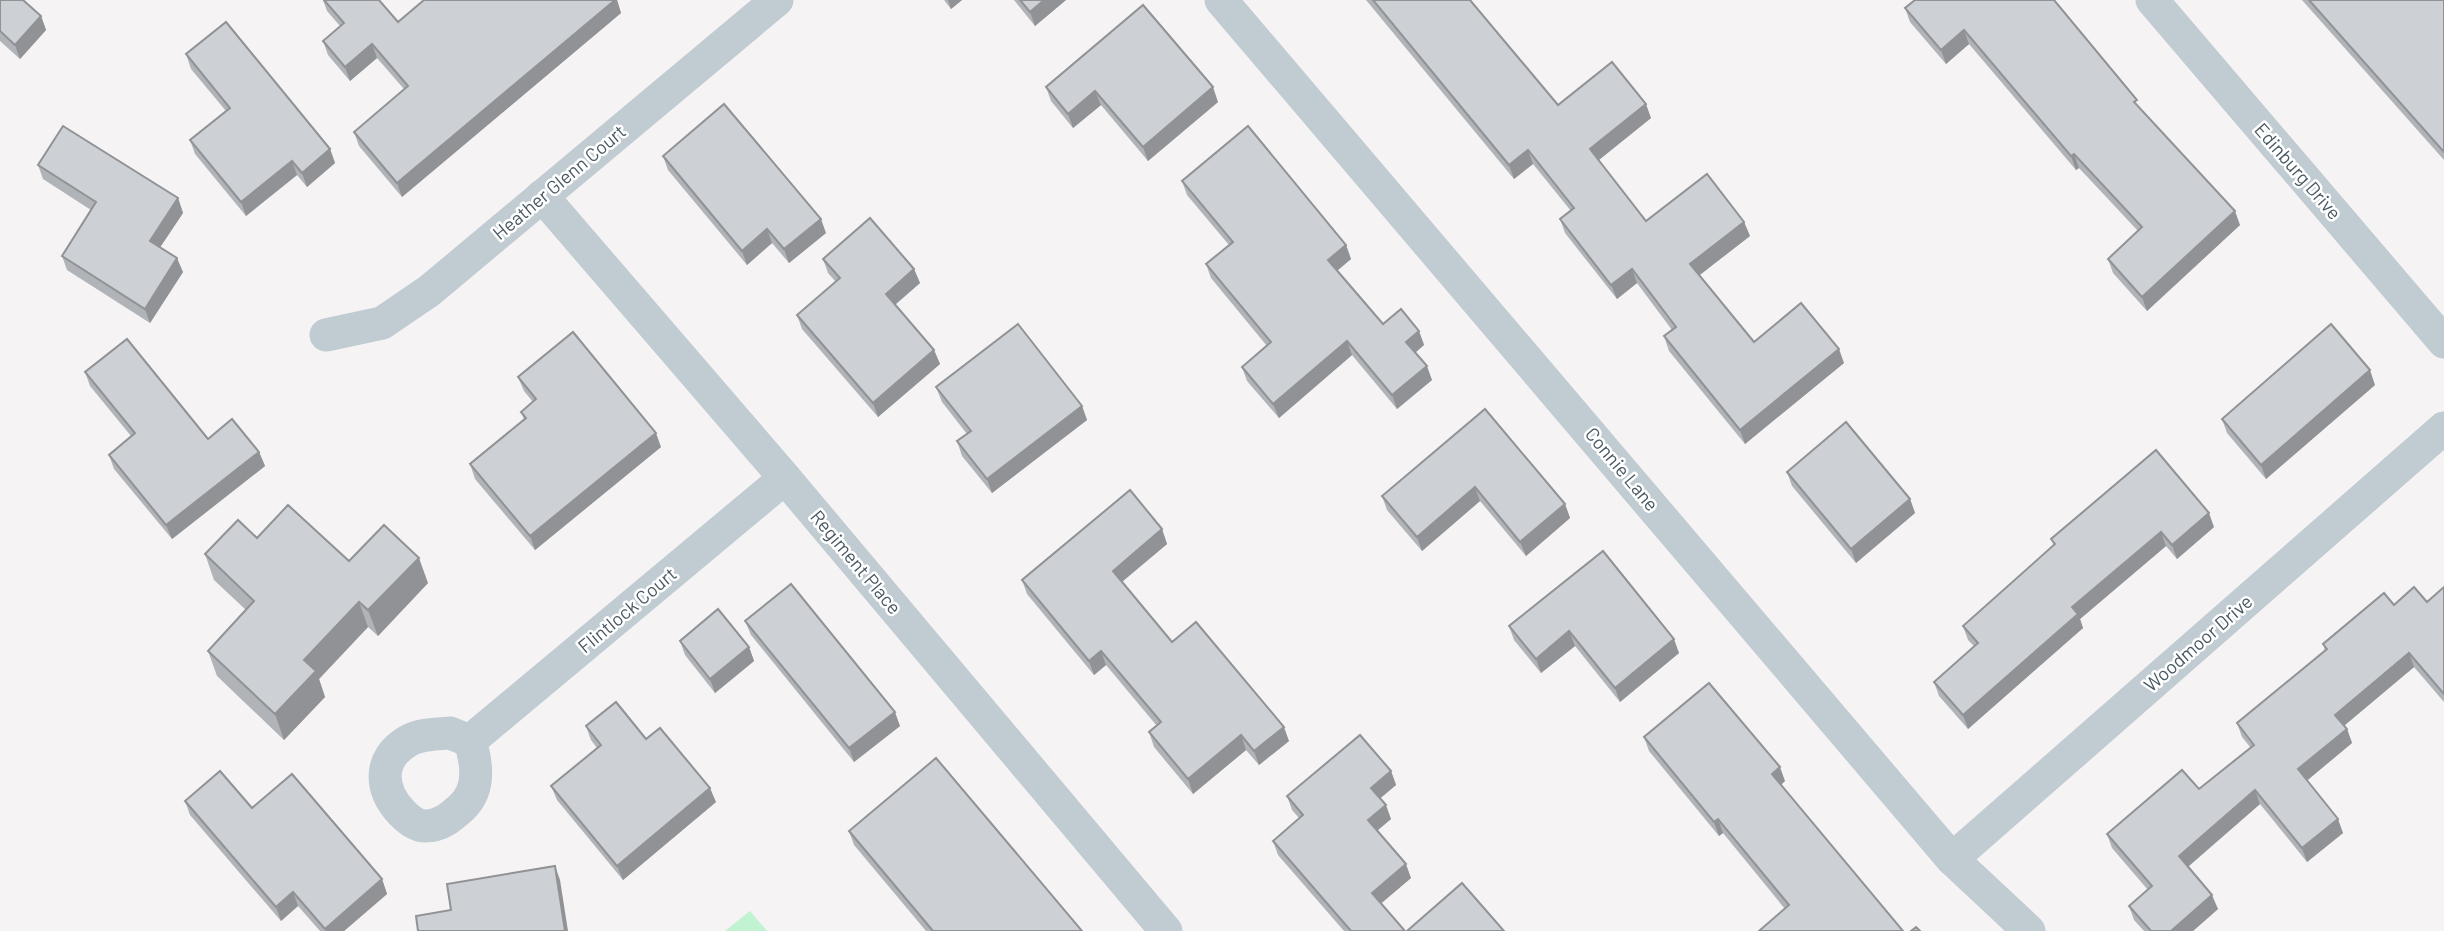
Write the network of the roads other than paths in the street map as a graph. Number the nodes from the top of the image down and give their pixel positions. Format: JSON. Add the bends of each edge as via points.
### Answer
{"nodes":[{"id":1,"x":777,"y":0,"type":"edge"},
{"id":2,"x":1221,"y":0,"type":"edge"},
{"id":3,"x":2152,"y":0,"type":"edge"},
{"id":4,"x":542,"y":196,"type":"junction"},
{"id":5,"x":326,"y":335,"type":"dead end"},
{"id":6,"x":2444,"y":342,"type":"edge"},
{"id":7,"x":2444,"y":428,"type":"edge"},
{"id":8,"x":785,"y":478,"type":"junction"},
{"id":9,"x":470,"y":741,"type":"dead end"},
{"id":10,"x":1952,"y":859,"type":"junction"},
{"id":11,"x":1166,"y":931,"type":"edge"},
{"id":12,"x":2029,"y":931,"type":"edge"}],
"edges":[{"from":1,"to":4,"type":"street","name":"Heather Glenn Court"},
{"from":2,"to":10,"type":"street","name":"Connie Lane"},
{"from":3,"to":6,"type":"street","name":"Edinburg Drive"},
{"from":4,"to":5,"type":"street","name":"Heather Glenn Court","via":[[429,291],[382,323]]},
{"from":4,"to":8,"type":"street","name":"Regiment Place"},
{"from":7,"to":10,"type":"street","name":"Woodmoor Drive"},
{"from":8,"to":9,"type":"street","name":"Flintlock Court"},
{"from":8,"to":11,"type":"street","name":"Regiment Place"},
{"from":10,"to":12,"type":"street","name":"Connie Lane"}]}
